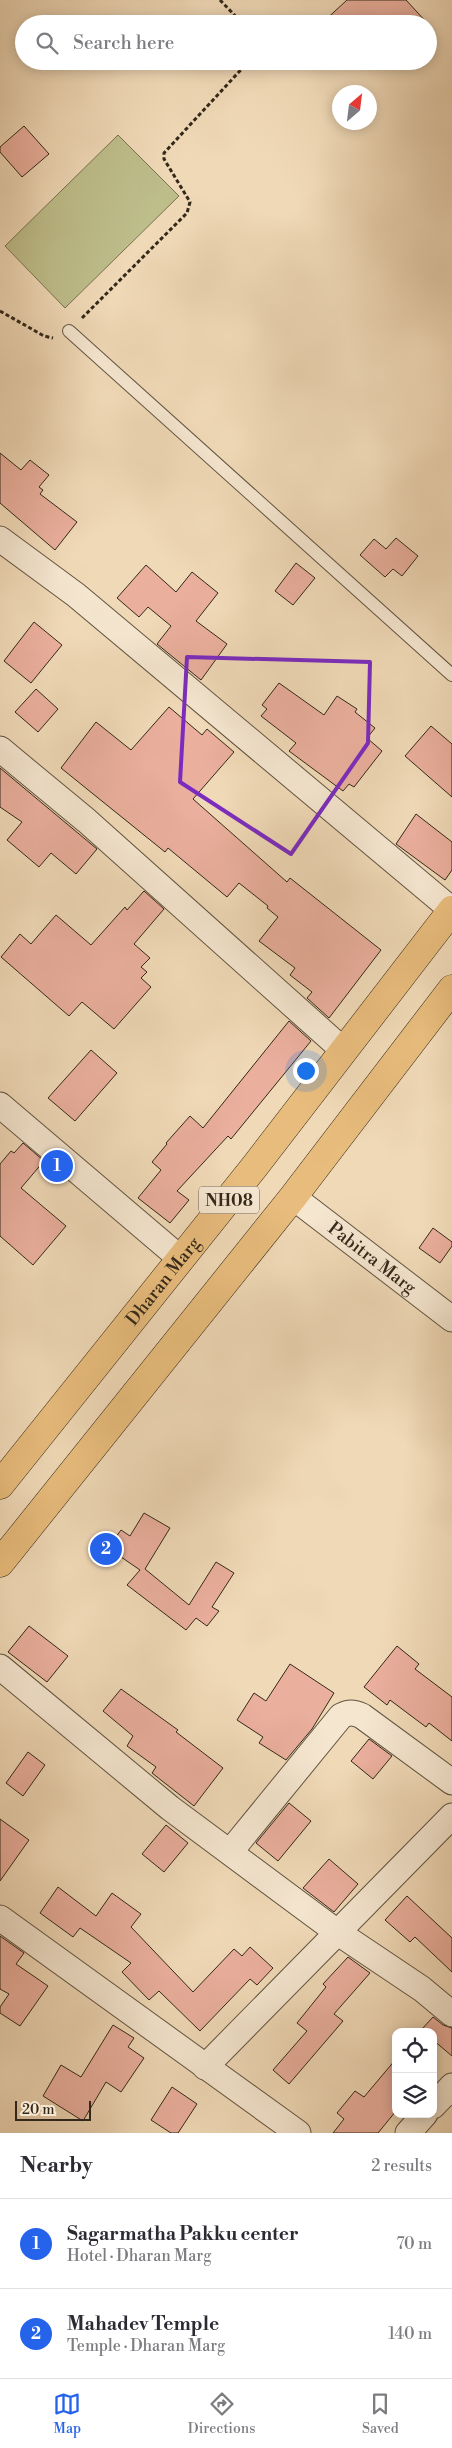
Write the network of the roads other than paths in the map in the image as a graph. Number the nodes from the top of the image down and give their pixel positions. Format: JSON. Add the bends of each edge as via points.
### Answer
{"nodes":[{"id":1,"x":69,"y":331,"type":"road end"},
{"id":2,"x":0,"y":538,"type":"edge"},
{"id":3,"x":452,"y":675,"type":"edge"},
{"id":4,"x":0,"y":749,"type":"edge"},
{"id":5,"x":452,"y":910,"type":"edge"},
{"id":6,"x":452,"y":989,"type":"edge"},
{"id":7,"x":343,"y":1050,"type":"junction"},
{"id":8,"x":0,"y":1105,"type":"edge"},
{"id":9,"x":293,"y":1197,"type":"junction"},
{"id":10,"x":181,"y":1259,"type":"junction"},
{"id":11,"x":452,"y":1319,"type":"edge"},
{"id":12,"x":0,"y":1485,"type":"edge"},
{"id":13,"x":0,"y":1563,"type":"edge"},
{"id":14,"x":0,"y":1667,"type":"edge"},
{"id":15,"x":452,"y":1782,"type":"edge"},
{"id":16,"x":452,"y":1816,"type":"edge"},
{"id":17,"x":230,"y":1852,"type":"junction"},
{"id":18,"x":0,"y":1918,"type":"edge"},
{"id":19,"x":337,"y":1932,"type":"junction"},
{"id":20,"x":452,"y":2014,"type":"edge"},
{"id":21,"x":206,"y":2067,"type":"junction"},
{"id":22,"x":452,"y":2086,"type":"edge"},
{"id":23,"x":437,"y":2102,"type":"edge"},
{"id":24,"x":421,"y":2118,"type":"edge"},
{"id":25,"x":298,"y":2133,"type":"edge"},
{"id":26,"x":408,"y":2133,"type":"edge"}],
"edges":[{"from":1,"to":3,"type":"lane"},
{"from":2,"to":5,"type":"street","via":[[76,596]]},
{"from":4,"to":7,"type":"street","via":[[87,821]]},
{"from":5,"to":7,"type":"main road","name":"Dharan Marg","number":"NH08"},
{"from":6,"to":9,"type":"main road","number":"NH08"},
{"from":7,"to":10,"type":"main road","name":"Dharan Marg","number":"NH08"},
{"from":8,"to":10,"type":"street"},
{"from":9,"to":11,"type":"street","name":"Pabitra Marg"},
{"from":9,"to":13,"type":"main road","number":"NH08"},
{"from":10,"to":12,"type":"main road","name":"Dharan Marg","number":"NH08"},
{"from":14,"to":17,"type":"street","via":[[170,1808]]},
{"from":15,"to":17,"type":"street","via":[[362,1716],[346,1713]]},
{"from":16,"to":19,"type":"street"},
{"from":17,"to":19,"type":"street"},
{"from":18,"to":21,"type":"street"},
{"from":19,"to":20,"type":"street","via":[[422,1988]]},
{"from":19,"to":21,"type":"street"},
{"from":21,"to":25,"type":"street"},
{"from":22,"to":23,"type":"street"},
{"from":24,"to":26,"type":"street"}]}
